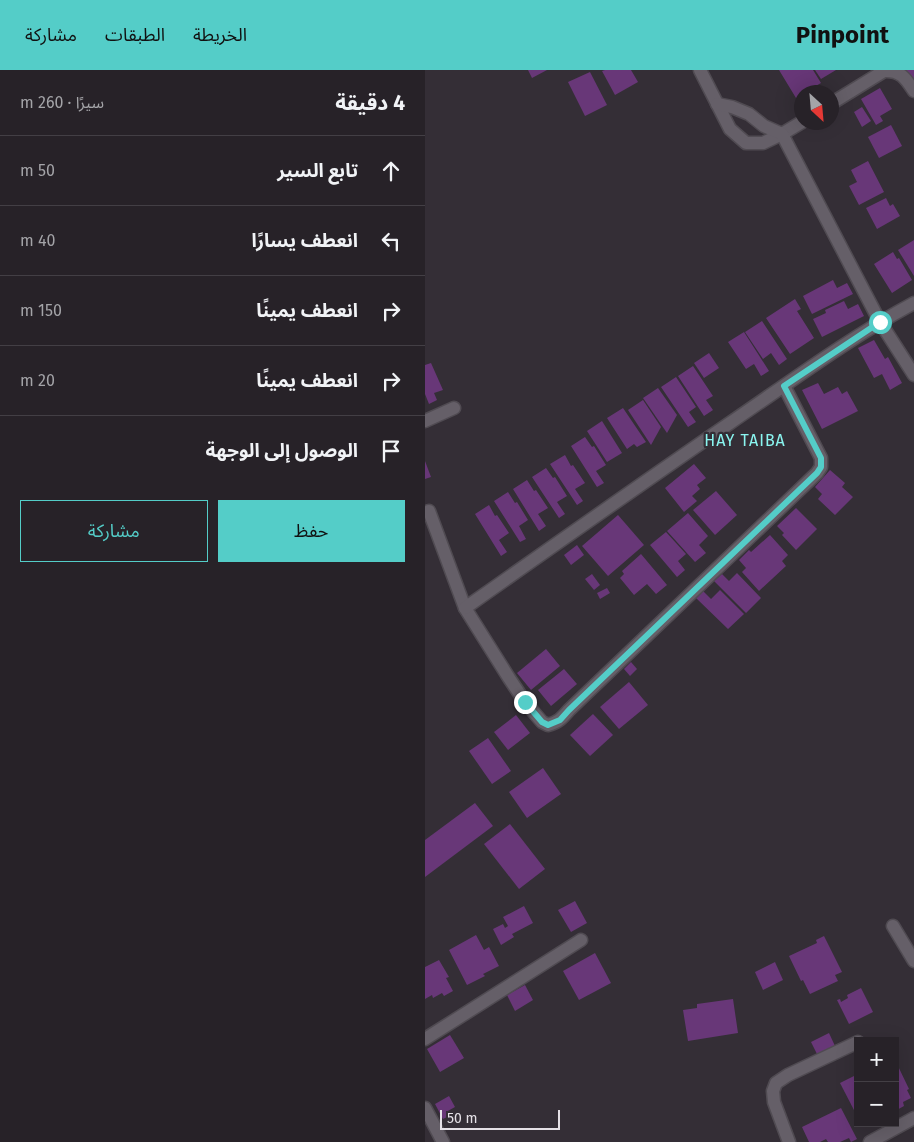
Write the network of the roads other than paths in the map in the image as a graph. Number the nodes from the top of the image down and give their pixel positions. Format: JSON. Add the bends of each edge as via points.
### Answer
{"nodes":[{"id":1,"x":700,"y":70,"type":"edge"},
{"id":2,"x":914,"y":91,"type":"edge"},
{"id":3,"x":839,"y":98,"type":"edge"},
{"id":4,"x":717,"y":104,"type":"junction"},
{"id":5,"x":794,"y":126,"type":"edge"},
{"id":6,"x":782,"y":134,"type":"junction"},
{"id":7,"x":914,"y":303,"type":"edge"},
{"id":8,"x":880,"y":322,"type":"junction"},
{"id":9,"x":914,"y":375,"type":"edge"},
{"id":10,"x":784,"y":386,"type":"junction"},
{"id":11,"x":454,"y":408,"type":"dead end"},
{"id":12,"x":425,"y":421,"type":"edge"},
{"id":13,"x":429,"y":511,"type":"dead end"},
{"id":14,"x":465,"y":608,"type":"junction"},
{"id":15,"x":893,"y":926,"type":"dead end"},
{"id":16,"x":581,"y":940,"type":"dead end"},
{"id":17,"x":914,"y":961,"type":"edge"},
{"id":18,"x":425,"y":1039,"type":"edge"},
{"id":19,"x":854,"y":1043,"type":"edge"},
{"id":20,"x":425,"y":1108,"type":"edge"},
{"id":21,"x":914,"y":1118,"type":"edge"},
{"id":22,"x":443,"y":1142,"type":"edge"},
{"id":23,"x":789,"y":1142,"type":"edge"},
{"id":24,"x":870,"y":1142,"type":"edge"}],
"edges":[{"from":1,"to":4,"type":"street"},
{"from":2,"to":3,"type":"street","via":[[896,71],[884,71]]},
{"from":4,"to":6,"type":"street","via":[[749,114]]},
{"from":4,"to":6,"type":"street","via":[[730,129],[746,143],[763,143]]},
{"from":5,"to":6,"type":"street"},
{"from":6,"to":8,"type":"street"},
{"from":7,"to":8,"type":"street"},
{"from":8,"to":9,"type":"street"},
{"from":8,"to":10,"type":"street"},
{"from":10,"to":14,"type":"street"},
{"from":10,"to":14,"type":"street","via":[[821,458],[821,467],[560,720],[548,725],[537,717]]},
{"from":11,"to":12,"type":"street"},
{"from":13,"to":14,"type":"street"},
{"from":15,"to":17,"type":"street"},
{"from":16,"to":18,"type":"street"},
{"from":19,"to":23,"type":"street","via":[[776,1083],[774,1102]]},
{"from":20,"to":22,"type":"street"},
{"from":21,"to":24,"type":"street"}]}
